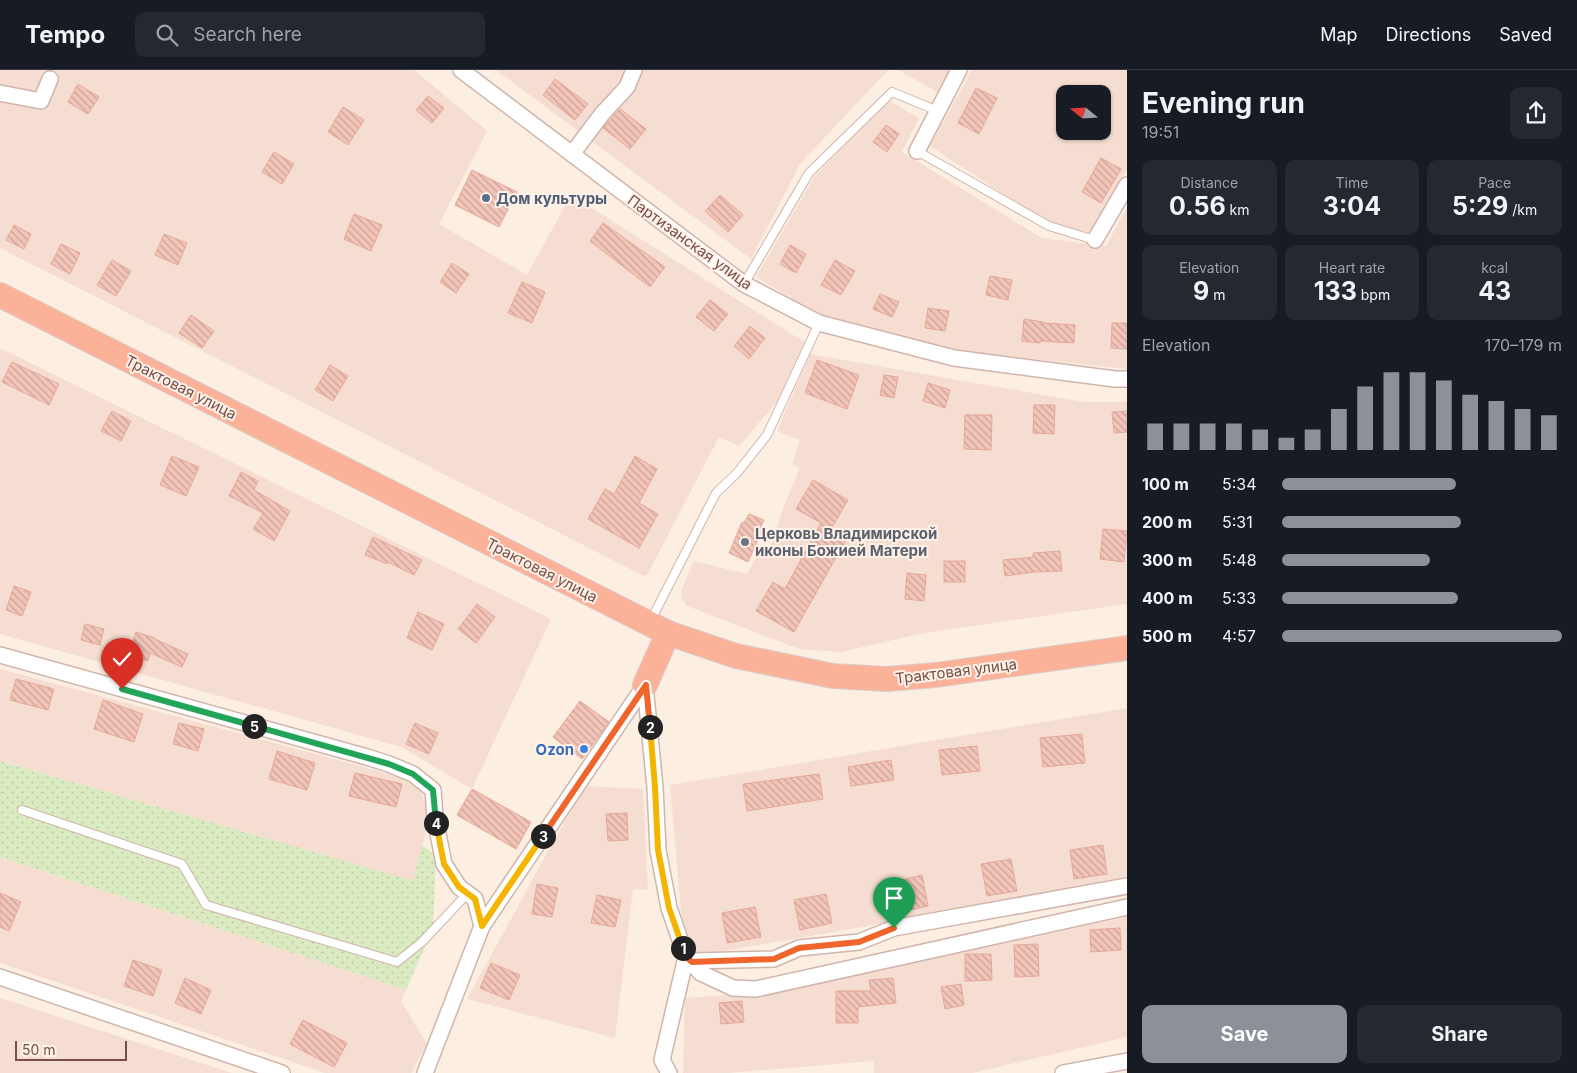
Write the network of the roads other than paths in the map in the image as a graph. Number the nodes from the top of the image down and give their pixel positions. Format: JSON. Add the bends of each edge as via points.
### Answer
{"nodes":[{"id":1,"x":461,"y":70,"type":"edge"},
{"id":2,"x":634,"y":70,"type":"edge"},
{"id":3,"x":959,"y":70,"type":"edge"},
{"id":4,"x":50,"y":79,"type":"dead end"},
{"id":5,"x":0,"y":93,"type":"edge"},
{"id":6,"x":938,"y":111,"type":"junction"},
{"id":7,"x":917,"y":151,"type":"joint"},
{"id":8,"x":572,"y":154,"type":"junction"},
{"id":9,"x":1127,"y":185,"type":"edge"},
{"id":10,"x":1095,"y":240,"type":"joint"},
{"id":11,"x":744,"y":284,"type":"junction"},
{"id":12,"x":0,"y":295,"type":"edge"},
{"id":13,"x":819,"y":323,"type":"junction"},
{"id":14,"x":1127,"y":379,"type":"edge"},
{"id":15,"x":659,"y":628,"type":"junction"},
{"id":16,"x":1127,"y":648,"type":"edge"},
{"id":17,"x":0,"y":655,"type":"edge"},
{"id":18,"x":646,"y":685,"type":"junction"},
{"id":19,"x":22,"y":810,"type":"dead end"},
{"id":20,"x":1127,"y":886,"type":"edge"},
{"id":21,"x":467,"y":894,"type":"junction"},
{"id":22,"x":1127,"y":907,"type":"edge"},
{"id":23,"x":482,"y":926,"type":"junction"},
{"id":24,"x":689,"y":959,"type":"junction"},
{"id":25,"x":0,"y":977,"type":"edge"},
{"id":26,"x":1127,"y":1061,"type":"edge"},
{"id":27,"x":282,"y":1073,"type":"edge"},
{"id":28,"x":424,"y":1073,"type":"edge"},
{"id":29,"x":669,"y":1073,"type":"edge"},
{"id":30,"x":1063,"y":1073,"type":"edge"}],
"edges":[{"from":1,"to":8,"type":"street","name":"Партизанская улица"},
{"from":2,"to":8,"type":"street","via":[[627,87]]},
{"from":3,"to":6,"type":"street"},
{"from":4,"to":5,"type":"street","via":[[41,102]]},
{"from":6,"to":7,"type":"street"},
{"from":6,"to":11,"type":"lane","via":[[892,92],[809,172]]},
{"from":7,"to":10,"type":"lane","via":[[1049,226]]},
{"from":8,"to":11,"type":"street","name":"Партизанская улица"},
{"from":9,"to":10,"type":"street"},
{"from":11,"to":13,"type":"street","name":"Партизанская улица"},
{"from":12,"to":15,"type":"highway","name":"Трактовая улица"},
{"from":13,"to":14,"type":"street","name":"Партизанская улица","via":[[954,358]]},
{"from":13,"to":15,"type":"lane","via":[[767,435],[716,493]]},
{"from":15,"to":16,"type":"highway","name":"Трактовая улица","via":[[736,656],[833,676],[887,679]]},
{"from":15,"to":18,"type":"highway"},
{"from":17,"to":21,"type":"street","via":[[367,757],[413,774],[433,790],[444,864]]},
{"from":18,"to":23,"type":"street"},
{"from":18,"to":24,"type":"street","via":[[658,850],[669,908]]},
{"from":19,"to":21,"type":"lane","via":[[182,864],[206,905],[397,962],[422,942]]},
{"from":20,"to":24,"type":"street","via":[[894,928],[859,942],[799,948],[774,959]]},
{"from":21,"to":23,"type":"street","via":[[475,899]]},
{"from":22,"to":24,"type":"street","via":[[756,989],[733,988],[701,973]]},
{"from":23,"to":28,"type":"street"},
{"from":24,"to":29,"type":"street","via":[[662,1060]]},
{"from":25,"to":27,"type":"street"},
{"from":26,"to":30,"type":"street"}]}
